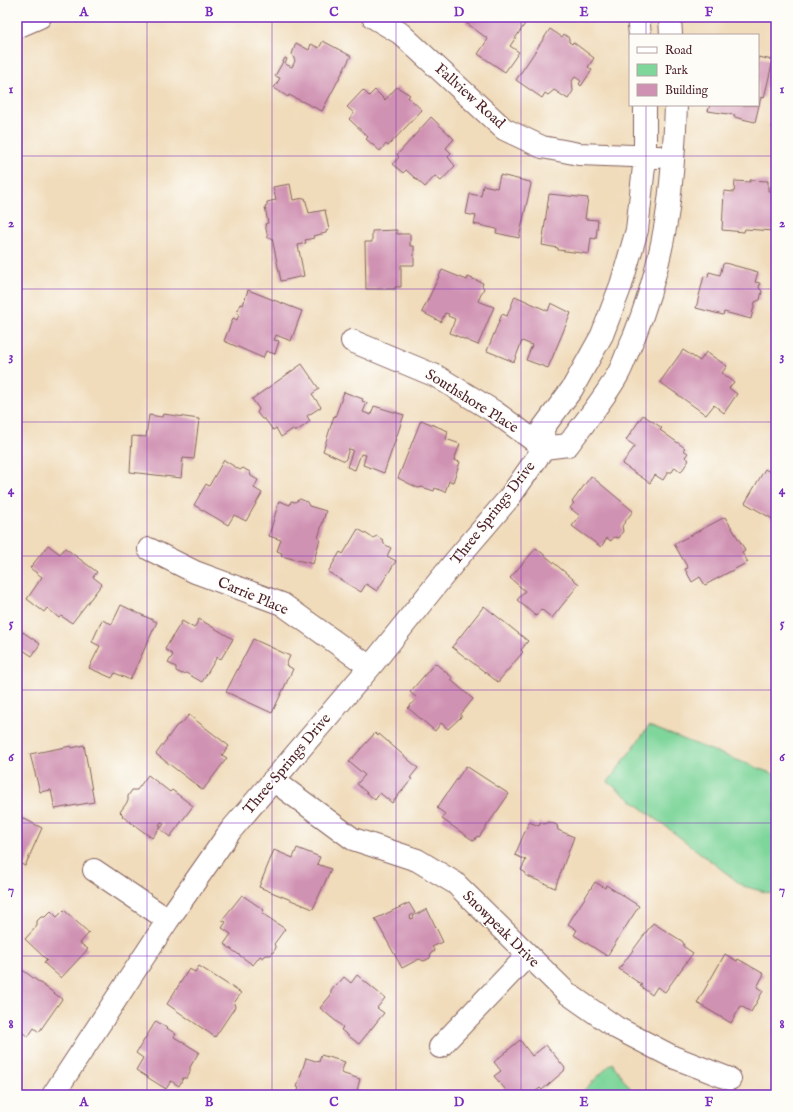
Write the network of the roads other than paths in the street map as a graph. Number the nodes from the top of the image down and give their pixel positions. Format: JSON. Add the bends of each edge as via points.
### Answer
{"nodes":[{"id":1,"x":40,"y":17,"type":"edge"},
{"id":2,"x":373,"y":17,"type":"edge"},
{"id":3,"x":638,"y":17,"type":"edge"},
{"id":4,"x":670,"y":17,"type":"edge"},
{"id":5,"x":17,"y":27,"type":"edge"},
{"id":6,"x":640,"y":34,"type":"edge"},
{"id":7,"x":671,"y":34,"type":"edge"},
{"id":8,"x":645,"y":106,"type":"edge"},
{"id":9,"x":676,"y":106,"type":"edge"},
{"id":10,"x":645,"y":157,"type":"junction"},
{"id":11,"x":674,"y":158,"type":"junction"},
{"id":12,"x":352,"y":341,"type":"dead end"},
{"id":13,"x":544,"y":448,"type":"junction"},
{"id":14,"x":150,"y":549,"type":"dead end"},
{"id":15,"x":370,"y":667,"type":"junction"},
{"id":16,"x":273,"y":780,"type":"junction"},
{"id":17,"x":94,"y":870,"type":"dead end"},
{"id":18,"x":168,"y":920,"type":"junction"},
{"id":19,"x":527,"y":956,"type":"junction"},
{"id":20,"x":440,"y":1047,"type":"dead end"},
{"id":21,"x":730,"y":1079,"type":"dead end"},
{"id":22,"x":53,"y":1095,"type":"edge"}],
"edges":[{"from":1,"to":5,"type":"street"},
{"from":2,"to":10,"type":"street","name":"Fallview Road","via":[[400,33],[504,129],[542,147],[579,154]]},
{"from":3,"to":6,"type":"street"},
{"from":4,"to":7,"type":"street"},
{"from":8,"to":10,"type":"street","name":"Three Springs Drive"},
{"from":9,"to":11,"type":"street","name":"Three Springs Drive"},
{"from":10,"to":11,"type":"street","name":"Fallview Road"},
{"from":10,"to":13,"type":"street","name":"Three Springs Drive","via":[[637,230],[621,285],[602,335],[572,389],[543,428]]},
{"from":11,"to":13,"type":"street","name":"Three Springs Drive","via":[[669,210],[660,260],[641,319],[618,376],[568,445]]},
{"from":12,"to":13,"type":"street","name":"Southshore Place","via":[[436,376],[495,412]]},
{"from":13,"to":15,"type":"street","name":"Three Springs Drive","via":[[509,498]]},
{"from":14,"to":15,"type":"street","name":"Carrie Place","via":[[195,572],[282,604]]},
{"from":15,"to":16,"type":"street","name":"Three Springs Drive"},
{"from":16,"to":18,"type":"street","name":"Three Springs Drive","via":[[231,830]]},
{"from":16,"to":19,"type":"street","name":"Snowpeak Drive","via":[[353,838],[417,860],[455,883]]},
{"from":17,"to":18,"type":"street"},
{"from":18,"to":22,"type":"street","name":"Three Springs Drive"},
{"from":19,"to":20,"type":"street"},
{"from":19,"to":21,"type":"street","name":"Snowpeak Drive","via":[[566,993],[618,1028],[673,1057]]}]}
